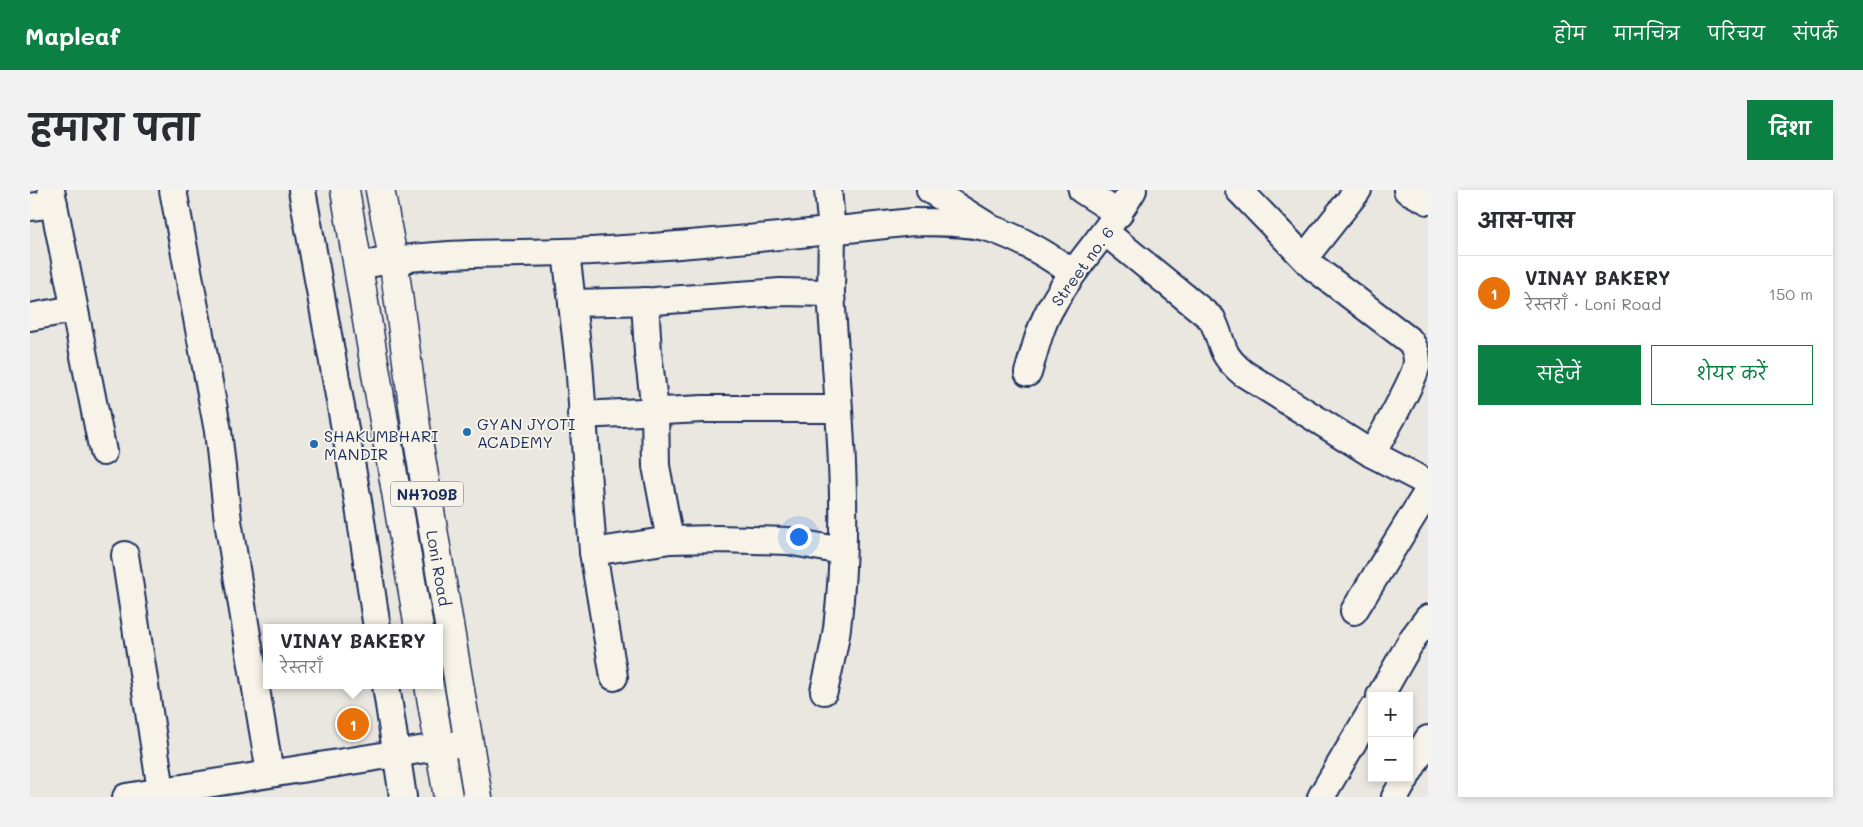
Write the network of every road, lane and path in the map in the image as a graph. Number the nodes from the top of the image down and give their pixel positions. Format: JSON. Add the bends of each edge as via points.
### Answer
{"nodes":[{"id":1,"x":173,"y":190,"type":"edge"},
{"id":2,"x":302,"y":190,"type":"edge"},
{"id":3,"x":345,"y":190,"type":"edge"},
{"id":4,"x":380,"y":190,"type":"edge"},
{"id":5,"x":828,"y":190,"type":"edge"},
{"id":6,"x":930,"y":190,"type":"edge"},
{"id":7,"x":1082,"y":190,"type":"edge"},
{"id":8,"x":1133,"y":190,"type":"edge"},
{"id":9,"x":1358,"y":190,"type":"edge"},
{"id":10,"x":1407,"y":190,"type":"edge"},
{"id":11,"x":1244,"y":192,"type":"edge"},
{"id":12,"x":45,"y":200,"type":"edge"},
{"id":13,"x":1428,"y":201,"type":"edge"},
{"id":14,"x":1112,"y":223,"type":"junction"},
{"id":15,"x":991,"y":228,"type":"junction"},
{"id":16,"x":832,"y":231,"type":"junction"},
{"id":17,"x":566,"y":252,"type":"junction"},
{"id":18,"x":393,"y":258,"type":"junction"},
{"id":19,"x":1305,"y":258,"type":"junction"},
{"id":20,"x":358,"y":266,"type":"junction"},
{"id":21,"x":1073,"y":273,"type":"junction"},
{"id":22,"x":831,"y":294,"type":"junction"},
{"id":23,"x":645,"y":301,"type":"junction"},
{"id":24,"x":572,"y":303,"type":"junction"},
{"id":25,"x":74,"y":309,"type":"junction"},
{"id":26,"x":30,"y":316,"type":"edge"},
{"id":27,"x":1422,"y":346,"type":"edge"},
{"id":28,"x":1028,"y":373,"type":"dead end"},
{"id":29,"x":655,"y":410,"type":"junction"},
{"id":30,"x":837,"y":410,"type":"junction"},
{"id":31,"x":581,"y":415,"type":"junction"},
{"id":32,"x":103,"y":452,"type":"dead end"},
{"id":33,"x":1372,"y":454,"type":"junction"},
{"id":34,"x":1428,"y":483,"type":"edge"},
{"id":35,"x":1428,"y":492,"type":"edge"},
{"id":36,"x":670,"y":540,"type":"junction"},
{"id":37,"x":593,"y":552,"type":"junction"},
{"id":38,"x":842,"y":552,"type":"junction"},
{"id":39,"x":126,"y":555,"type":"dead end"},
{"id":40,"x":1354,"y":611,"type":"dead end"},
{"id":41,"x":1428,"y":618,"type":"edge"},
{"id":42,"x":376,"y":624,"type":"edge"},
{"id":43,"x":418,"y":624,"type":"edge"},
{"id":44,"x":614,"y":677,"type":"dead end"},
{"id":45,"x":387,"y":689,"type":"edge"},
{"id":46,"x":430,"y":689,"type":"edge"},
{"id":47,"x":824,"y":691,"type":"dead end"},
{"id":48,"x":1382,"y":692,"type":"edge"},
{"id":49,"x":1368,"y":717,"type":"edge"},
{"id":50,"x":1428,"y":739,"type":"edge"},
{"id":51,"x":469,"y":742,"type":"junction"},
{"id":52,"x":439,"y":746,"type":"junction"},
{"id":53,"x":396,"y":753,"type":"junction"},
{"id":54,"x":1413,"y":765,"type":"edge"},
{"id":55,"x":270,"y":774,"type":"junction"},
{"id":56,"x":1404,"y":782,"type":"edge"},
{"id":57,"x":161,"y":794,"type":"edge"},
{"id":58,"x":126,"y":797,"type":"edge"},
{"id":59,"x":403,"y":797,"type":"edge"},
{"id":60,"x":448,"y":797,"type":"edge"},
{"id":61,"x":478,"y":797,"type":"edge"},
{"id":62,"x":1321,"y":797,"type":"edge"},
{"id":63,"x":1395,"y":797,"type":"edge"}],
"edges":[{"from":1,"to":55,"type":"street","via":[[218,431],[228,521]]},
{"from":2,"to":42,"type":"street","via":[[359,507]]},
{"from":3,"to":20,"type":"highway","name":"Loni Road","number":"NH709B"},
{"from":4,"to":18,"type":"highway","name":"Loni Road","number":"NH709B"},
{"from":5,"to":16,"type":"street"},
{"from":6,"to":15,"type":"street"},
{"from":7,"to":14,"type":"street"},
{"from":8,"to":14,"type":"street","name":"Street no. 6"},
{"from":9,"to":19,"type":"street"},
{"from":10,"to":13,"type":"street"},
{"from":11,"to":19,"type":"street"},
{"from":12,"to":25,"type":"street"},
{"from":14,"to":21,"type":"street","name":"Street no. 6"},
{"from":14,"to":33,"type":"street","via":[[1212,319],[1229,360]]},
{"from":15,"to":16,"type":"street","via":[[912,222]]},
{"from":15,"to":21,"type":"street","via":[[1035,247]]},
{"from":16,"to":17,"type":"street","via":[[725,242]]},
{"from":16,"to":22,"type":"street"},
{"from":17,"to":18,"type":"street"},
{"from":17,"to":24,"type":"street"},
{"from":18,"to":20,"type":"street"},
{"from":18,"to":51,"type":"highway","name":"Loni Road","number":"NH709B","via":[[417,434]]},
{"from":19,"to":27,"type":"street","via":[[1410,341]]},
{"from":20,"to":43,"type":"highway","name":"Loni Road","number":"NH709B"},
{"from":21,"to":28,"type":"street","name":"Street no. 6","via":[[1043,323]]},
{"from":22,"to":23,"type":"street","via":[[780,292]]},
{"from":22,"to":30,"type":"street"},
{"from":23,"to":24,"type":"street"},
{"from":23,"to":29,"type":"street"},
{"from":24,"to":31,"type":"street"},
{"from":25,"to":26,"type":"street"},
{"from":25,"to":32,"type":"street"},
{"from":27,"to":33,"type":"street","via":[[1410,381]]},
{"from":29,"to":30,"type":"street"},
{"from":29,"to":31,"type":"street"},
{"from":29,"to":36,"type":"street","via":[[656,466]]},
{"from":30,"to":38,"type":"street","via":[[842,448]]},
{"from":31,"to":37,"type":"street"},
{"from":33,"to":34,"type":"street"},
{"from":35,"to":40,"type":"street"},
{"from":36,"to":37,"type":"street"},
{"from":36,"to":38,"type":"street","via":[[788,541]]},
{"from":37,"to":44,"type":"street"},
{"from":38,"to":47,"type":"street","via":[[837,628]]},
{"from":39,"to":57,"type":"street"},
{"from":41,"to":48,"type":"street"},
{"from":45,"to":53,"type":"street"},
{"from":46,"to":52,"type":"highway"},
{"from":49,"to":62,"type":"street"},
{"from":50,"to":54,"type":"street"},
{"from":51,"to":52,"type":"street"},
{"from":51,"to":61,"type":"highway","name":"Loni Road","number":"NH709B"},
{"from":52,"to":53,"type":"street"},
{"from":52,"to":60,"type":"highway"},
{"from":53,"to":55,"type":"street"},
{"from":53,"to":59,"type":"street"},
{"from":55,"to":57,"type":"street"},
{"from":56,"to":63,"type":"street"},
{"from":57,"to":58,"type":"street"}]}
